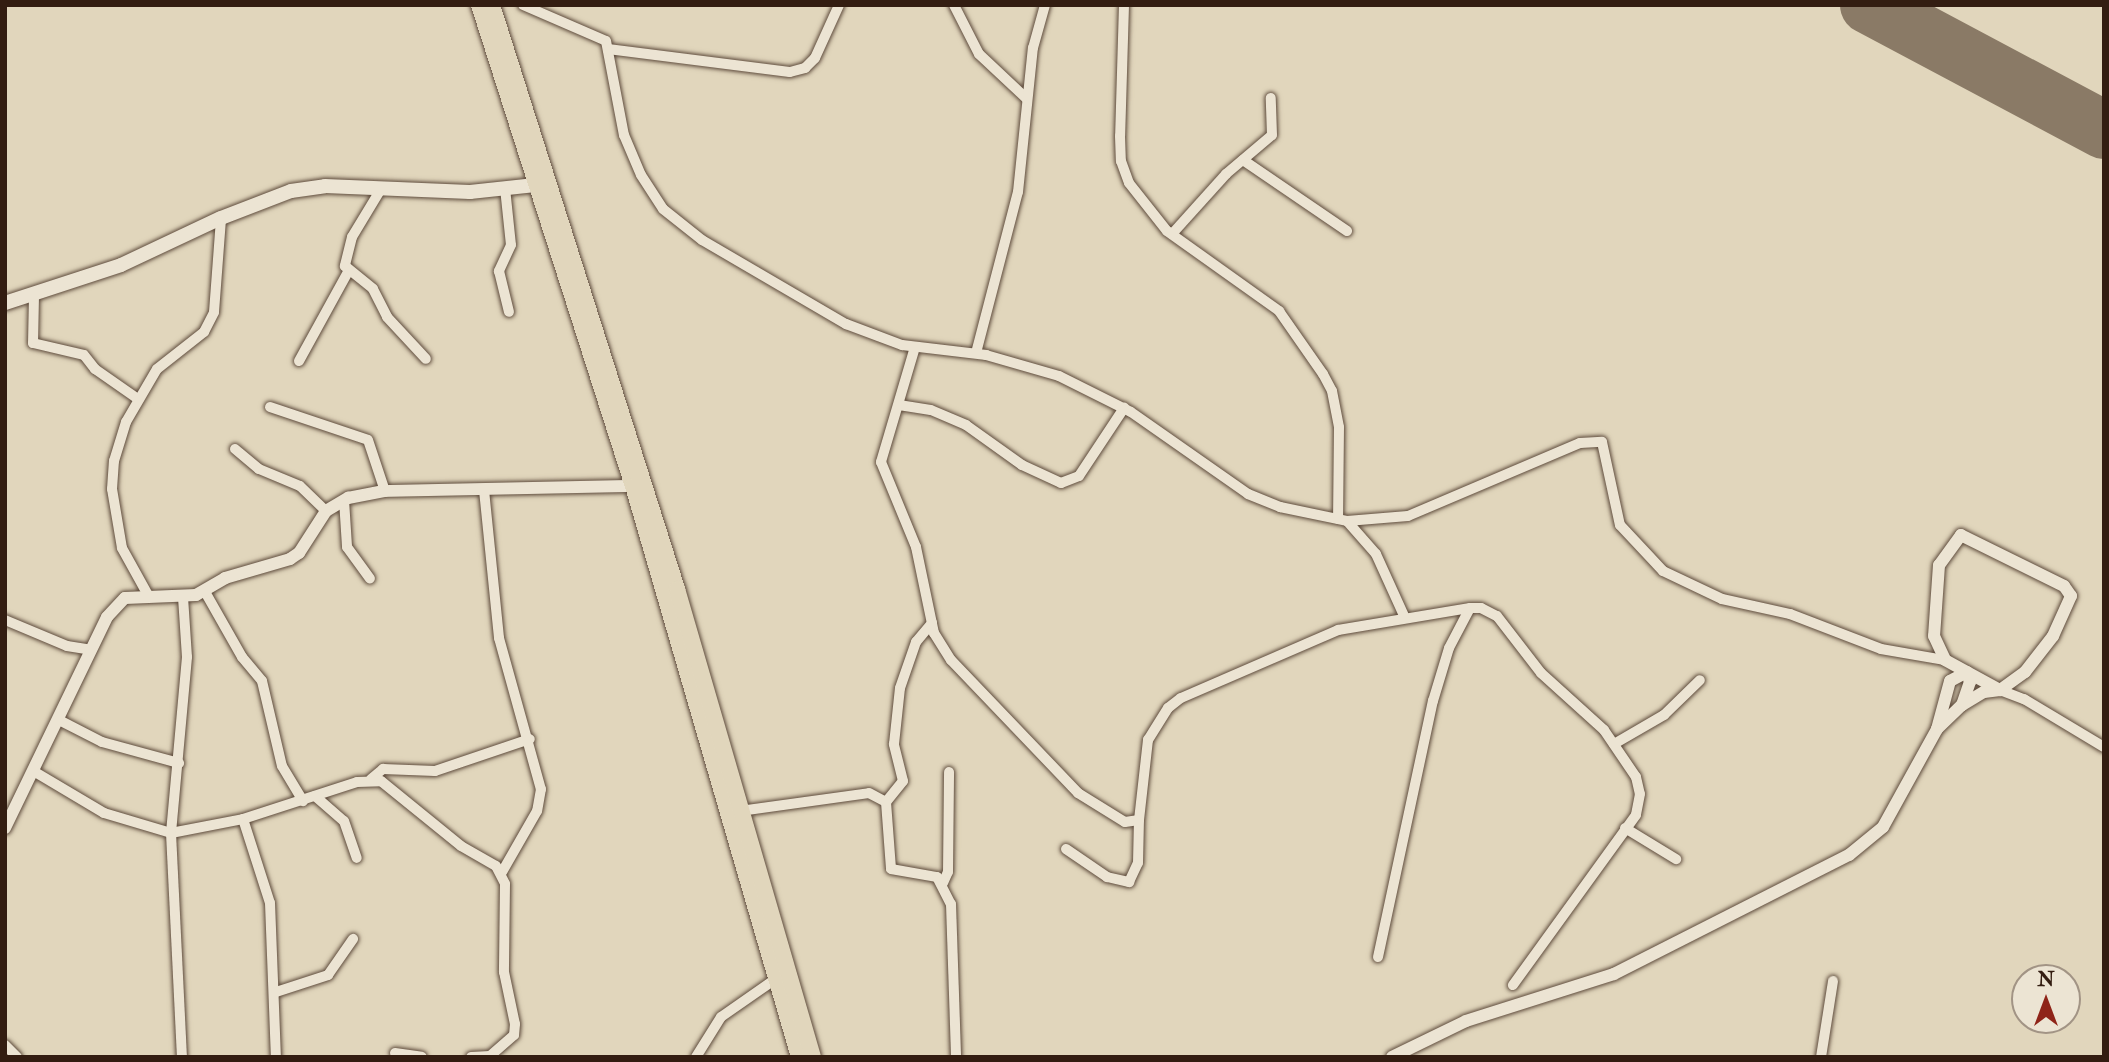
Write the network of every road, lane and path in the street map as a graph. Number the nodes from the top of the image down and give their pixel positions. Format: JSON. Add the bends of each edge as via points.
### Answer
{"nodes":[{"id":1,"x":479,"y":5,"type":"edge"},
{"id":2,"x":492,"y":5,"type":"edge"},
{"id":3,"x":523,"y":5,"type":"edge"},
{"id":4,"x":839,"y":5,"type":"edge"},
{"id":5,"x":954,"y":5,"type":"edge"},
{"id":6,"x":1045,"y":5,"type":"edge"},
{"id":7,"x":1124,"y":5,"type":"edge"},
{"id":8,"x":608,"y":49,"type":"junction"},
{"id":9,"x":1271,"y":98,"type":"dead end"},
{"id":10,"x":1027,"y":99,"type":"junction"},
{"id":11,"x":1243,"y":160,"type":"junction"},
{"id":12,"x":543,"y":184,"type":"junction"},
{"id":13,"x":505,"y":188,"type":"junction"},
{"id":14,"x":381,"y":189,"type":"junction"},
{"id":15,"x":221,"y":218,"type":"junction"},
{"id":16,"x":1347,"y":231,"type":"dead end"},
{"id":17,"x":1172,"y":234,"type":"junction"},
{"id":18,"x":348,"y":272,"type":"junction"},
{"id":19,"x":34,"y":296,"type":"junction"},
{"id":20,"x":5,"y":303,"type":"edge"},
{"id":21,"x":509,"y":312,"type":"dead end"},
{"id":22,"x":915,"y":347,"type":"junction"},
{"id":23,"x":976,"y":353,"type":"junction"},
{"id":24,"x":426,"y":359,"type":"dead end"},
{"id":25,"x":299,"y":360,"type":"dead end"},
{"id":26,"x":138,"y":399,"type":"junction"},
{"id":27,"x":899,"y":405,"type":"junction"},
{"id":28,"x":270,"y":407,"type":"dead end"},
{"id":29,"x":1124,"y":408,"type":"junction"},
{"id":30,"x":235,"y":449,"type":"dead end"},
{"id":31,"x":633,"y":486,"type":"junction"},
{"id":32,"x":484,"y":490,"type":"junction"},
{"id":33,"x":385,"y":491,"type":"junction"},
{"id":34,"x":344,"y":500,"type":"junction"},
{"id":35,"x":326,"y":511,"type":"junction"},
{"id":36,"x":1342,"y":520,"type":"junction"},
{"id":37,"x":370,"y":579,"type":"dead end"},
{"id":38,"x":204,"y":590,"type":"junction"},
{"id":39,"x":148,"y":595,"type":"junction"},
{"id":40,"x":183,"y":597,"type":"junction"},
{"id":41,"x":1470,"y":608,"type":"junction"},
{"id":42,"x":1405,"y":618,"type":"junction"},
{"id":43,"x":5,"y":620,"type":"edge"},
{"id":44,"x":932,"y":623,"type":"junction"},
{"id":45,"x":92,"y":650,"type":"junction"},
{"id":46,"x":1945,"y":660,"type":"junction"},
{"id":47,"x":1967,"y":672,"type":"junction"},
{"id":48,"x":1700,"y":680,"type":"dead end"},
{"id":49,"x":2000,"y":690,"type":"junction"},
{"id":50,"x":1943,"y":696,"type":"junction"},
{"id":51,"x":1962,"y":705,"type":"junction"},
{"id":52,"x":59,"y":720,"type":"junction"},
{"id":53,"x":1937,"y":729,"type":"junction"},
{"id":54,"x":530,"y":739,"type":"junction"},
{"id":55,"x":1614,"y":744,"type":"junction"},
{"id":56,"x":2104,"y":747,"type":"edge"},
{"id":57,"x":179,"y":763,"type":"junction"},
{"id":58,"x":34,"y":772,"type":"junction"},
{"id":59,"x":949,"y":772,"type":"dead end"},
{"id":60,"x":371,"y":779,"type":"junction"},
{"id":61,"x":315,"y":796,"type":"junction"},
{"id":62,"x":303,"y":801,"type":"junction"},
{"id":63,"x":886,"y":802,"type":"junction"},
{"id":64,"x":740,"y":811,"type":"junction"},
{"id":65,"x":243,"y":819,"type":"junction"},
{"id":66,"x":1139,"y":820,"type":"junction"},
{"id":67,"x":7,"y":822,"type":"edge"},
{"id":68,"x":1625,"y":828,"type":"junction"},
{"id":69,"x":171,"y":832,"type":"junction"},
{"id":70,"x":1066,"y":849,"type":"dead end"},
{"id":71,"x":357,"y":858,"type":"dead end"},
{"id":72,"x":1676,"y":859,"type":"dead end"},
{"id":73,"x":502,"y":872,"type":"junction"},
{"id":74,"x":943,"y":883,"type":"junction"},
{"id":75,"x":353,"y":939,"type":"dead end"},
{"id":76,"x":1378,"y":957,"type":"dead end"},
{"id":77,"x":777,"y":978,"type":"junction"},
{"id":78,"x":1833,"y":981,"type":"dead end"},
{"id":79,"x":1513,"y":985,"type":"dead end"},
{"id":80,"x":276,"y":992,"type":"junction"},
{"id":81,"x":5,"y":1045,"type":"edge"},
{"id":82,"x":395,"y":1053,"type":"dead end"},
{"id":83,"x":489,"y":1056,"type":"edge"},
{"id":84,"x":17,"y":1057,"type":"edge"},
{"id":85,"x":182,"y":1057,"type":"edge"},
{"id":86,"x":276,"y":1057,"type":"edge"},
{"id":87,"x":422,"y":1057,"type":"edge"},
{"id":88,"x":471,"y":1057,"type":"edge"},
{"id":89,"x":696,"y":1057,"type":"edge"},
{"id":90,"x":799,"y":1057,"type":"edge"},
{"id":91,"x":813,"y":1057,"type":"edge"},
{"id":92,"x":956,"y":1057,"type":"edge"},
{"id":93,"x":1391,"y":1057,"type":"edge"},
{"id":94,"x":1821,"y":1057,"type":"edge"}],
"edges":[{"from":1,"to":12,"type":"main road"},
{"from":2,"to":12,"type":"main road"},
{"from":3,"to":8,"type":"street","via":[[596,34]]},
{"from":4,"to":8,"type":"street","via":[[815,58],[805,68],[790,72]]},
{"from":5,"to":10,"type":"street","via":[[979,54]]},
{"from":6,"to":10,"type":"street","via":[[1033,48]]},
{"from":7,"to":17,"type":"street","via":[[1121,161],[1150,214]]},
{"from":8,"to":22,"type":"street","via":[[624,135],[640,175],[663,209],[702,240],[846,324]]},
{"from":9,"to":11,"type":"street","via":[[1272,135]]},
{"from":10,"to":23,"type":"street","via":[[1018,192]]},
{"from":11,"to":16,"type":"street"},
{"from":11,"to":17,"type":"street"},
{"from":12,"to":13,"type":"main road"},
{"from":12,"to":31,"type":"main road"},
{"from":12,"to":64,"type":"main road","via":[[677,589]]},
{"from":13,"to":14,"type":"main road"},
{"from":13,"to":21,"type":"street","via":[[511,245],[499,271]]},
{"from":14,"to":15,"type":"main road","via":[[305,189]]},
{"from":14,"to":18,"type":"street","via":[[348,248]]},
{"from":15,"to":19,"type":"main road","via":[[121,265]]},
{"from":15,"to":26,"type":"street","via":[[214,312],[204,332],[158,369]]},
{"from":17,"to":36,"type":"street","via":[[1279,311],[1322,374],[1332,391],[1339,427]]},
{"from":18,"to":24,"type":"street","via":[[373,289],[387,317]]},
{"from":18,"to":25,"type":"street"},
{"from":19,"to":20,"type":"main road"},
{"from":19,"to":26,"type":"street","via":[[33,343],[84,355],[95,369]]},
{"from":22,"to":23,"type":"street"},
{"from":22,"to":27,"type":"street"},
{"from":23,"to":29,"type":"street","via":[[1059,376]]},
{"from":26,"to":39,"type":"street","via":[[114,461],[111,489],[122,548]]},
{"from":27,"to":29,"type":"street","via":[[931,410],[967,425],[1022,465],[1062,483],[1079,475]]},
{"from":27,"to":44,"type":"street","via":[[881,462],[916,547]]},
{"from":28,"to":33,"type":"street","via":[[369,440]]},
{"from":29,"to":36,"type":"street","via":[[1248,494],[1280,507]]},
{"from":30,"to":35,"type":"street","via":[[259,469],[300,486]]},
{"from":31,"to":32,"type":"street"},
{"from":31,"to":77,"type":"main road"},
{"from":32,"to":33,"type":"street"},
{"from":32,"to":54,"type":"street","via":[[499,638]]},
{"from":33,"to":34,"type":"street"},
{"from":34,"to":35,"type":"street"},
{"from":34,"to":37,"type":"street","via":[[347,547]]},
{"from":35,"to":38,"type":"street","via":[[299,553],[225,578]]},
{"from":36,"to":42,"type":"street","via":[[1376,554]]},
{"from":36,"to":46,"type":"street","via":[[1408,516],[1593,440],[1602,442],[1620,525],[1674,578],[1722,599],[1790,614],[1881,649]]},
{"from":38,"to":40,"type":"street"},
{"from":38,"to":62,"type":"street","via":[[242,657],[262,681],[282,765]]},
{"from":39,"to":40,"type":"street"},
{"from":39,"to":45,"type":"street","via":[[132,596],[116,606]]},
{"from":40,"to":57,"type":"street","via":[[187,657]]},
{"from":41,"to":42,"type":"street"},
{"from":41,"to":55,"type":"street","via":[[1497,616],[1541,673]]},
{"from":41,"to":76,"type":"street","via":[[1448,648],[1433,701]]},
{"from":42,"to":66,"type":"street","via":[[1322,635],[1202,687],[1168,708],[1148,740]]},
{"from":43,"to":45,"type":"street","via":[[66,646]]},
{"from":44,"to":63,"type":"street","via":[[916,642],[900,688],[894,744],[903,781]]},
{"from":44,"to":66,"type":"street","via":[[951,660],[1078,793],[1125,822]]},
{"from":45,"to":52,"type":"street"},
{"from":46,"to":47,"type":"street"},
{"from":46,"to":49,"type":"street","via":[[1934,636],[1936,577],[1945,555],[1961,535],[1970,535],[2064,586],[2071,596],[2044,648],[2025,672]]},
{"from":46,"to":50,"type":"street"},
{"from":47,"to":49,"type":"street"},
{"from":47,"to":50,"type":"street","via":[[1955,676]]},
{"from":47,"to":51,"type":"street","via":[[1970,682]]},
{"from":48,"to":55,"type":"street","via":[[1664,715]]},
{"from":49,"to":51,"type":"street","via":[[1984,692]]},
{"from":49,"to":56,"type":"street"},
{"from":50,"to":53,"type":"street"},
{"from":51,"to":53,"type":"street"},
{"from":52,"to":57,"type":"street","via":[[102,742]]},
{"from":52,"to":58,"type":"street"},
{"from":53,"to":93,"type":"street","via":[[1882,827],[1849,855],[1614,974],[1466,1021]]},
{"from":54,"to":60,"type":"street","via":[[435,771],[383,769]]},
{"from":54,"to":73,"type":"street","via":[[540,797]]},
{"from":55,"to":68,"type":"street","via":[[1636,777],[1640,793],[1640,807]]},
{"from":57,"to":69,"type":"street"},
{"from":58,"to":67,"type":"street"},
{"from":58,"to":69,"type":"street","via":[[104,813]]},
{"from":59,"to":74,"type":"street","via":[[948,872]]},
{"from":60,"to":61,"type":"street"},
{"from":60,"to":73,"type":"street","via":[[391,788]]},
{"from":61,"to":62,"type":"street"},
{"from":61,"to":71,"type":"street","via":[[344,821]]},
{"from":62,"to":65,"type":"street"},
{"from":63,"to":64,"type":"street","via":[[869,793]]},
{"from":63,"to":74,"type":"street","via":[[891,869],[928,873]]},
{"from":64,"to":91,"type":"main road"},
{"from":65,"to":69,"type":"street"},
{"from":65,"to":80,"type":"street","via":[[268,887]]},
{"from":66,"to":70,"type":"street","via":[[1138,863],[1129,882],[1107,877]]},
{"from":68,"to":72,"type":"street"},
{"from":68,"to":79,"type":"street"},
{"from":69,"to":85,"type":"street"},
{"from":73,"to":83,"type":"street","via":[[504,972],[515,1024],[513,1035]]},
{"from":74,"to":92,"type":"street","via":[[955,930]]},
{"from":75,"to":80,"type":"street","via":[[328,975]]},
{"from":77,"to":89,"type":"street","via":[[721,1017]]},
{"from":77,"to":90,"type":"main road"},
{"from":78,"to":94,"type":"street"},
{"from":80,"to":86,"type":"street"},
{"from":81,"to":84,"type":"street"},
{"from":82,"to":87,"type":"street"},
{"from":83,"to":88,"type":"street"}]}
